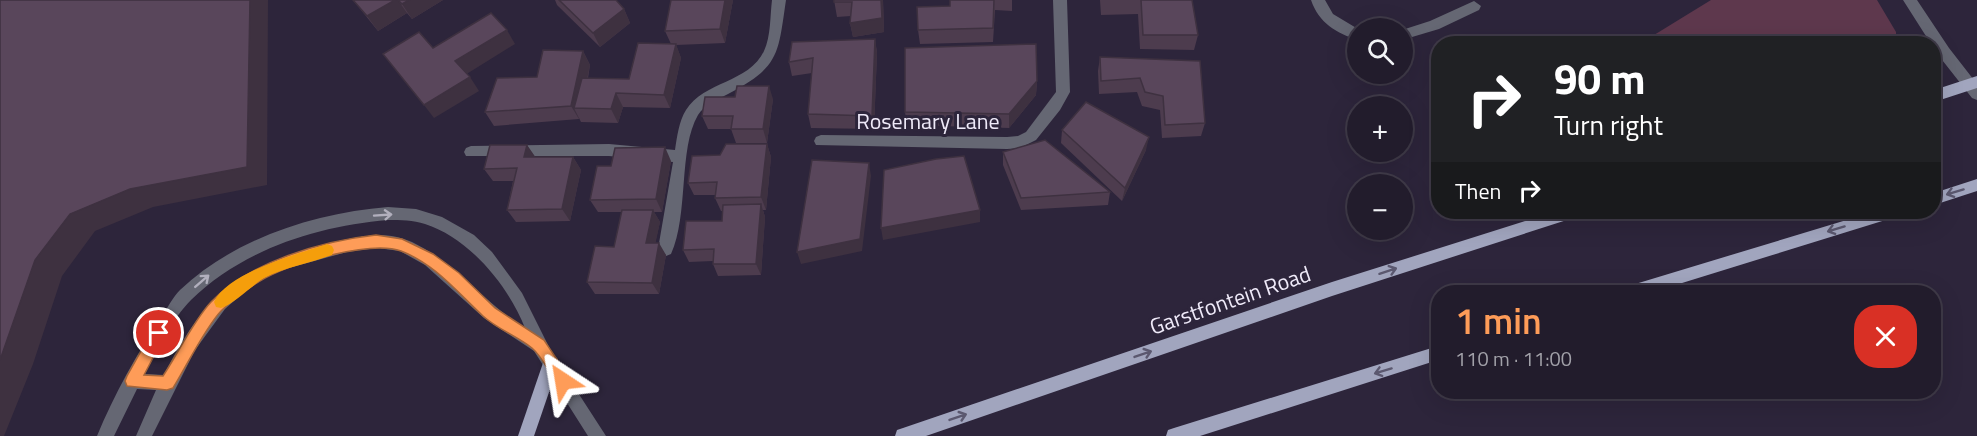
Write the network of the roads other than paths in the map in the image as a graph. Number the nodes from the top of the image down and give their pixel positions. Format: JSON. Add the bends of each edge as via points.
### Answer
{"nodes":[{"id":1,"x":779,"y":0,"type":"edge"},
{"id":2,"x":1060,"y":0,"type":"edge"},
{"id":3,"x":1318,"y":0,"type":"edge"},
{"id":4,"x":1910,"y":0,"type":"edge"},
{"id":5,"x":1474,"y":6,"type":"dead end"},
{"id":6,"x":1347,"y":31,"type":"edge"},
{"id":7,"x":1413,"y":32,"type":"edge"},
{"id":8,"x":1936,"y":36,"type":"edge"},
{"id":9,"x":1941,"y":42,"type":"edge"},
{"id":10,"x":1974,"y":87,"type":"edge"},
{"id":11,"x":1941,"y":94,"type":"edge"},
{"id":12,"x":821,"y":141,"type":"dead end"},
{"id":13,"x":471,"y":152,"type":"dead end"},
{"id":14,"x":681,"y":157,"type":"junction"},
{"id":15,"x":1977,"y":185,"type":"edge"},
{"id":16,"x":1941,"y":197,"type":"edge"},
{"id":17,"x":1551,"y":219,"type":"edge"},
{"id":18,"x":1869,"y":219,"type":"edge"},
{"id":19,"x":666,"y":249,"type":"dead end"},
{"id":20,"x":1655,"y":285,"type":"edge"},
{"id":21,"x":539,"y":345,"type":"junction"},
{"id":22,"x":1431,"y":355,"type":"edge"},
{"id":23,"x":551,"y":363,"type":"junction"},
{"id":24,"x":133,"y":381,"type":"junction"},
{"id":25,"x":167,"y":383,"type":"junction"},
{"id":26,"x":105,"y":436,"type":"edge"},
{"id":27,"x":144,"y":436,"type":"edge"},
{"id":28,"x":526,"y":436,"type":"edge"},
{"id":29,"x":598,"y":436,"type":"edge"},
{"id":30,"x":903,"y":436,"type":"edge"},
{"id":31,"x":1174,"y":436,"type":"edge"}],
"edges":[{"from":1,"to":14,"type":"street","via":[[769,56],[752,75],[704,101],[692,113]]},
{"from":2,"to":12,"type":"street","name":"Rosemary Lane","via":[[1063,92],[1031,136],[1007,143]]},
{"from":3,"to":6,"type":"street","via":[[1328,20]]},
{"from":4,"to":8,"type":"street"},
{"from":5,"to":7,"type":"street"},
{"from":9,"to":10,"type":"street"},
{"from":10,"to":11,"type":"main road"},
{"from":13,"to":14,"type":"street","via":[[609,150]]},
{"from":14,"to":19,"type":"street"},
{"from":15,"to":16,"type":"main road","one_way":true},
{"from":30,"to":17,"type":"main road","name":"Garstfontein Road","one_way":true,"via":[[1332,289]]},
{"from":18,"to":20,"type":"main road","one_way":true},
{"from":21,"to":23,"type":"street"},
{"from":24,"to":21,"type":"street","one_way":true,"via":[[184,296],[214,270],[290,234],[325,223],[387,214],[416,216],[445,225],[469,241],[517,300]]},
{"from":21,"to":25,"type":"street","via":[[490,313],[428,258],[402,245],[376,241],[292,261],[261,273],[235,290],[214,308]]},
{"from":22,"to":31,"type":"main road","one_way":true},
{"from":23,"to":28,"type":"main road"},
{"from":23,"to":29,"type":"street"},
{"from":24,"to":25,"type":"street"},
{"from":24,"to":26,"type":"street"},
{"from":25,"to":27,"type":"street"}]}
